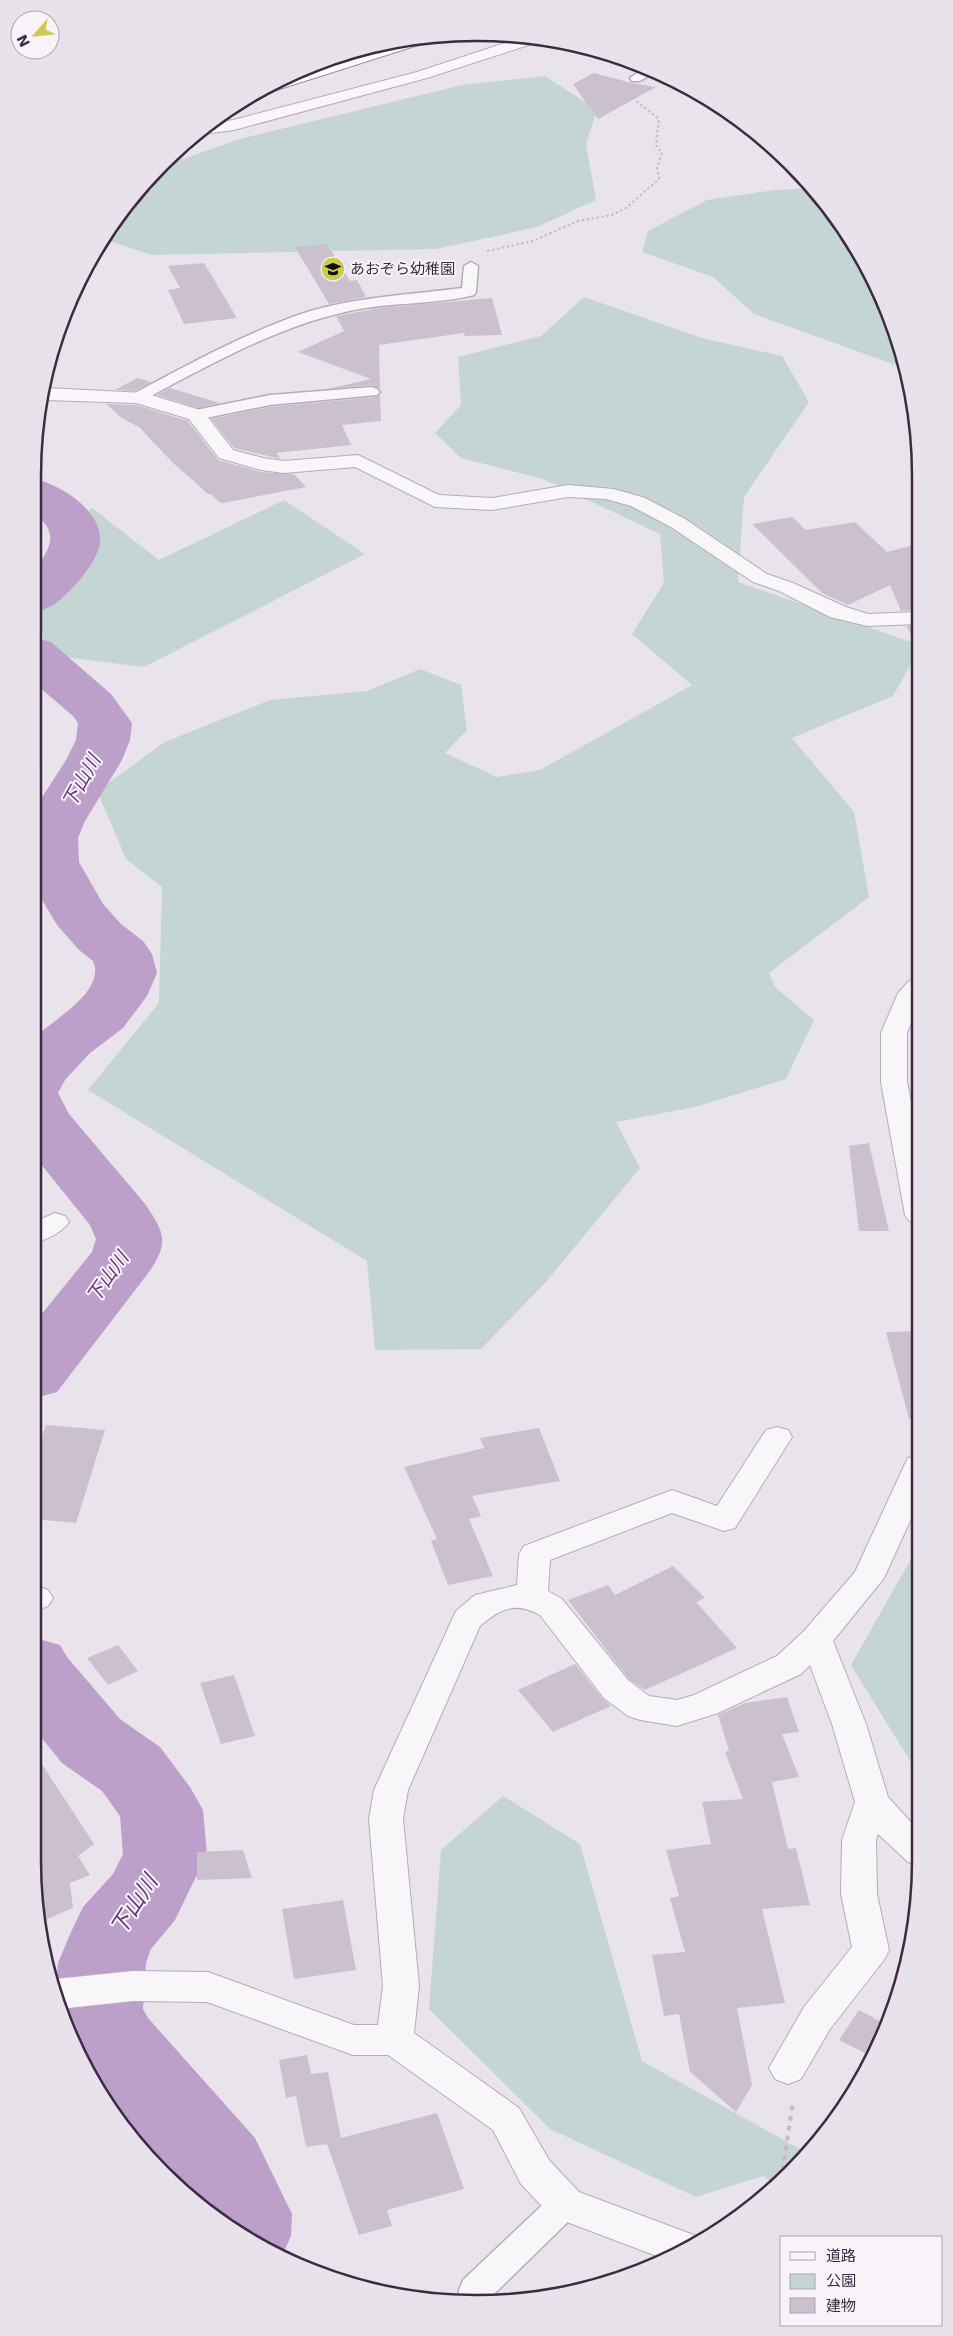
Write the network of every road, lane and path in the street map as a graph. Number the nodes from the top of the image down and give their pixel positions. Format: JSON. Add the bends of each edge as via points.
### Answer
{"nodes":[{"id":1,"x":515,"y":43,"type":"edge"},
{"id":2,"x":379,"y":53,"type":"edge"},
{"id":3,"x":644,"y":74,"type":"edge"},
{"id":4,"x":306,"y":76,"type":"edge"},
{"id":5,"x":636,"y":78,"type":"joint"},
{"id":6,"x":216,"y":128,"type":"edge"},
{"id":7,"x":471,"y":266,"type":"joint"},
{"id":8,"x":372,"y":392,"type":"dead end"},
{"id":9,"x":50,"y":394,"type":"edge"},
{"id":10,"x":138,"y":397,"type":"junction"},
{"id":11,"x":196,"y":415,"type":"junction"},
{"id":12,"x":912,"y":618,"type":"edge"},
{"id":13,"x":912,"y":992,"type":"edge"},
{"id":14,"x":912,"y":1178,"type":"edge"},
{"id":15,"x":777,"y":1437,"type":"dead end"},
{"id":16,"x":912,"y":1483,"type":"edge"},
{"id":17,"x":532,"y":1596,"type":"junction"},
{"id":18,"x":816,"y":1639,"type":"junction"},
{"id":19,"x":872,"y":1802,"type":"junction"},
{"id":20,"x":912,"y":1845,"type":"edge"},
{"id":21,"x":62,"y":1993,"type":"edge"},
{"id":22,"x":396,"y":2040,"type":"junction"},
{"id":23,"x":788,"y":2068,"type":"dead end"},
{"id":24,"x":789,"y":2121,"type":"dead end"},
{"id":25,"x":783,"y":2168,"type":"edge"},
{"id":26,"x":565,"y":2204,"type":"junction"},
{"id":27,"x":676,"y":2246,"type":"edge"},
{"id":28,"x":475,"y":2295,"type":"edge"}],
"edges":[{"from":1,"to":6,"type":"street","via":[[412,77]]},
{"from":2,"to":4,"type":"highway"},
{"from":3,"to":5,"type":"lane"},
{"from":5,"to":7,"type":"path","via":[[622,89],[659,119],[656,145],[662,152],[657,168],[659,179],[626,208],[612,215],[578,221],[533,241],[487,250],[476,255]]},
{"from":7,"to":10,"type":"lane","via":[[469,292],[351,306],[307,317],[228,349]]},
{"from":8,"to":11,"type":"lane","via":[[270,400]]},
{"from":9,"to":10,"type":"street"},
{"from":10,"to":11,"type":"street"},
{"from":11,"to":12,"type":"street","via":[[226,454],[284,467],[358,461],[435,501],[492,504],[568,491],[638,502],[678,523],[760,578],[838,612],[867,620]]},
{"from":13,"to":14,"type":"street","via":[[894,1033],[894,1082]]},
{"from":15,"to":17,"type":"street","via":[[724,1520],[672,1501],[535,1554]]},
{"from":16,"to":18,"type":"street","via":[[868,1578]]},
{"from":17,"to":18,"type":"street","via":[[551,1607],[616,1689],[640,1707],[678,1713],[706,1704],[789,1664]]},
{"from":17,"to":22,"type":"street","via":[[508,1597],[486,1603],[467,1619],[391,1790],[386,1820],[401,1986]]},
{"from":18,"to":19,"type":"street","via":[[849,1724]]},
{"from":19,"to":20,"type":"street"},
{"from":19,"to":23,"type":"street","via":[[859,1840],[859,1894],[871,1950],[817,2018]]},
{"from":21,"to":22,"type":"street","via":[[133,1986],[208,1987],[353,2040]]},
{"from":22,"to":26,"type":"street","via":[[506,2119],[535,2172]]},
{"from":24,"to":25,"type":"path"},
{"from":26,"to":27,"type":"street"},
{"from":26,"to":28,"type":"lane","via":[[475,2290]]}]}
